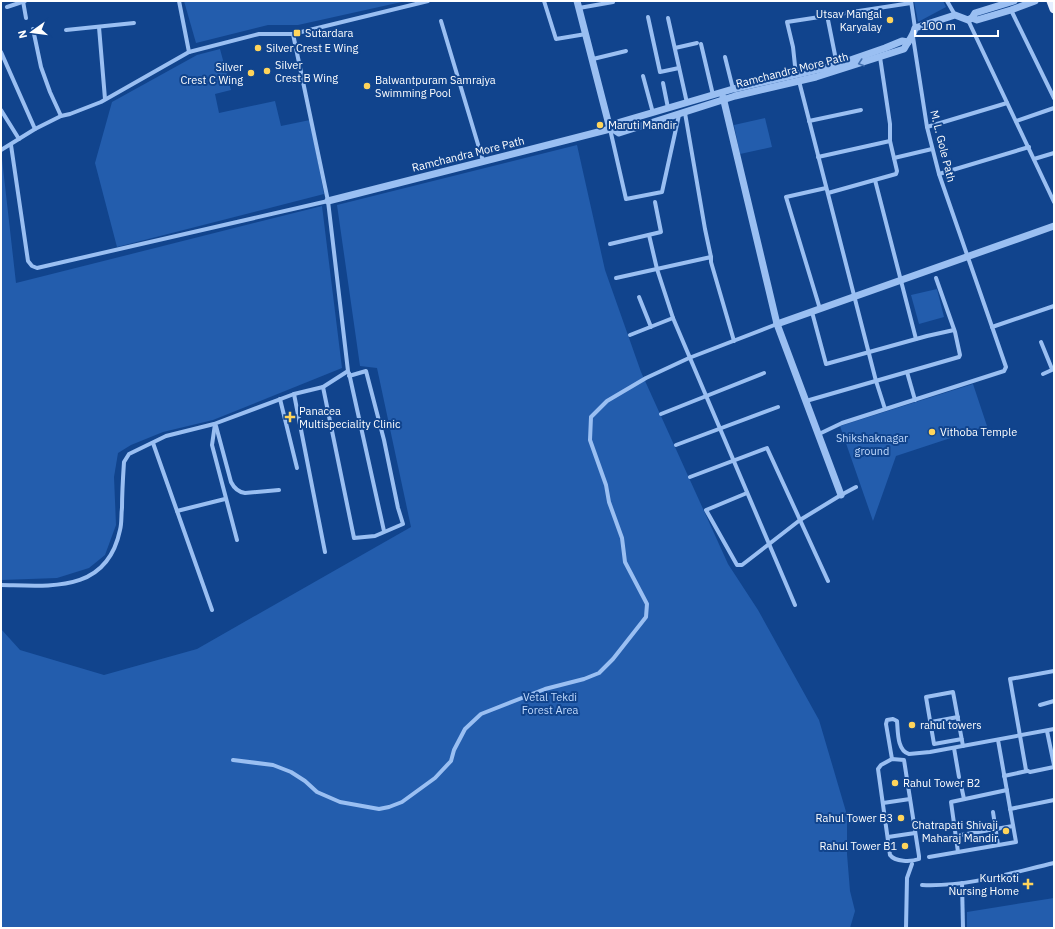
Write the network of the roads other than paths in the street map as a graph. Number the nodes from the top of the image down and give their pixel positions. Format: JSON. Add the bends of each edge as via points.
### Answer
{"nodes":[{"id":1,"x":23,"y":1,"type":"edge"},
{"id":2,"x":179,"y":1,"type":"edge"},
{"id":3,"x":428,"y":1,"type":"edge"},
{"id":4,"x":544,"y":1,"type":"edge"},
{"id":5,"x":947,"y":1,"type":"edge"},
{"id":6,"x":1014,"y":1,"type":"edge"},
{"id":7,"x":1035,"y":1,"type":"edge"},
{"id":8,"x":1051,"y":1,"type":"edge"},
{"id":9,"x":613,"y":2,"type":"edge"},
{"id":10,"x":911,"y":2,"type":"edge"},
{"id":11,"x":578,"y":4,"type":"edge"},
{"id":12,"x":7,"y":7,"type":"dead end"},
{"id":13,"x":1054,"y":9,"type":"edge"},
{"id":14,"x":1011,"y":10,"type":"junction"},
{"id":15,"x":955,"y":14,"type":"junction"},
{"id":16,"x":827,"y":15,"type":"junction"},
{"id":17,"x":648,"y":17,"type":"dead end"},
{"id":18,"x":26,"y":18,"type":"dead end"},
{"id":19,"x":668,"y":18,"type":"dead end"},
{"id":20,"x":970,"y":19,"type":"junction"},
{"id":21,"x":441,"y":21,"type":"dead end"},
{"id":22,"x":134,"y":23,"type":"dead end"},
{"id":23,"x":98,"y":27,"type":"junction"},
{"id":24,"x":33,"y":28,"type":"dead end"},
{"id":25,"x":915,"y":28,"type":"junction"},
{"id":26,"x":66,"y":30,"type":"dead end"},
{"id":27,"x":293,"y":34,"type":"junction"},
{"id":28,"x":586,"y":34,"type":"junction"},
{"id":29,"x":910,"y":40,"type":"junction"},
{"id":30,"x":675,"y":48,"type":"junction"},
{"id":31,"x":626,"y":51,"type":"dead end"},
{"id":32,"x":1,"y":52,"type":"edge"},
{"id":33,"x":189,"y":52,"type":"junction"},
{"id":34,"x":725,"y":57,"type":"dead end"},
{"id":35,"x":880,"y":57,"type":"junction"},
{"id":36,"x":593,"y":60,"type":"junction"},
{"id":37,"x":837,"y":64,"type":"junction"},
{"id":38,"x":679,"y":68,"type":"junction"},
{"id":39,"x":643,"y":76,"type":"dead end"},
{"id":40,"x":797,"y":78,"type":"junction"},
{"id":41,"x":663,"y":83,"type":"dead end"},
{"id":42,"x":733,"y":89,"type":"junction"},
{"id":43,"x":713,"y":95,"type":"junction"},
{"id":44,"x":723,"y":96,"type":"junction"},
{"id":45,"x":1054,"y":98,"type":"edge"},
{"id":46,"x":105,"y":99,"type":"junction"},
{"id":47,"x":1006,"y":102,"type":"junction"},
{"id":48,"x":687,"y":103,"type":"junction"},
{"id":49,"x":668,"y":108,"type":"junction"},
{"id":50,"x":1054,"y":108,"type":"edge"},
{"id":51,"x":1,"y":110,"type":"edge"},
{"id":52,"x":861,"y":110,"type":"dead end"},
{"id":53,"x":653,"y":113,"type":"junction"},
{"id":54,"x":684,"y":113,"type":"junction"},
{"id":55,"x":61,"y":116,"type":"junction"},
{"id":56,"x":809,"y":121,"type":"junction"},
{"id":57,"x":1016,"y":121,"type":"junction"},
{"id":58,"x":927,"y":127,"type":"junction"},
{"id":59,"x":35,"y":129,"type":"junction"},
{"id":60,"x":612,"y":129,"type":"junction"},
{"id":61,"x":19,"y":139,"type":"junction"},
{"id":62,"x":890,"y":141,"type":"junction"},
{"id":63,"x":11,"y":145,"type":"junction"},
{"id":64,"x":1029,"y":147,"type":"junction"},
{"id":65,"x":932,"y":149,"type":"junction"},
{"id":66,"x":1,"y":150,"type":"edge"},
{"id":67,"x":1054,"y":153,"type":"edge"},
{"id":68,"x":818,"y":157,"type":"junction"},
{"id":69,"x":894,"y":158,"type":"junction"},
{"id":70,"x":1034,"y":159,"type":"junction"},
{"id":71,"x":484,"y":161,"type":"junction"},
{"id":72,"x":939,"y":174,"type":"junction"},
{"id":73,"x":875,"y":180,"type":"junction"},
{"id":74,"x":826,"y":188,"type":"junction"},
{"id":75,"x":828,"y":193,"type":"junction"},
{"id":76,"x":328,"y":201,"type":"junction"},
{"id":77,"x":655,"y":202,"type":"dead end"},
{"id":78,"x":1054,"y":202,"type":"edge"},
{"id":79,"x":1054,"y":226,"type":"edge"},
{"id":80,"x":649,"y":235,"type":"junction"},
{"id":81,"x":610,"y":244,"type":"dead end"},
{"id":82,"x":711,"y":257,"type":"junction"},
{"id":83,"x":967,"y":257,"type":"junction"},
{"id":84,"x":657,"y":269,"type":"junction"},
{"id":85,"x":616,"y":278,"type":"dead end"},
{"id":86,"x":936,"y":278,"type":"dead end"},
{"id":87,"x":901,"y":280,"type":"junction"},
{"id":88,"x":855,"y":296,"type":"junction"},
{"id":89,"x":639,"y":297,"type":"dead end"},
{"id":90,"x":1054,"y":306,"type":"edge"},
{"id":91,"x":820,"y":309,"type":"junction"},
{"id":92,"x":812,"y":312,"type":"junction"},
{"id":93,"x":673,"y":318,"type":"junction"},
{"id":94,"x":777,"y":324,"type":"junction"},
{"id":95,"x":992,"y":326,"type":"junction"},
{"id":96,"x":651,"y":327,"type":"junction"},
{"id":97,"x":954,"y":330,"type":"junction"},
{"id":98,"x":630,"y":335,"type":"dead end"},
{"id":99,"x":916,"y":339,"type":"junction"},
{"id":100,"x":734,"y":341,"type":"junction"},
{"id":101,"x":1041,"y":342,"type":"dead end"},
{"id":102,"x":869,"y":352,"type":"junction"},
{"id":103,"x":689,"y":358,"type":"junction"},
{"id":104,"x":1053,"y":369,"type":"edge"},
{"id":105,"x":348,"y":371,"type":"junction"},
{"id":106,"x":907,"y":372,"type":"junction"},
{"id":107,"x":764,"y":373,"type":"dead end"},
{"id":108,"x":1043,"y":374,"type":"dead end"},
{"id":109,"x":349,"y":376,"type":"junction"},
{"id":110,"x":876,"y":381,"type":"junction"},
{"id":111,"x":322,"y":387,"type":"junction"},
{"id":112,"x":294,"y":394,"type":"junction"},
{"id":113,"x":705,"y":396,"type":"junction"},
{"id":114,"x":280,"y":400,"type":"junction"},
{"id":115,"x":915,"y":400,"type":"junction"},
{"id":116,"x":806,"y":401,"type":"junction"},
{"id":117,"x":778,"y":407,"type":"dead end"},
{"id":118,"x":885,"y":409,"type":"junction"},
{"id":119,"x":661,"y":414,"type":"dead end"},
{"id":120,"x":215,"y":424,"type":"junction"},
{"id":121,"x":719,"y":428,"type":"junction"},
{"id":122,"x":819,"y":434,"type":"junction"},
{"id":123,"x":153,"y":443,"type":"junction"},
{"id":124,"x":676,"y":445,"type":"dead end"},
{"id":125,"x":733,"y":460,"type":"junction"},
{"id":126,"x":297,"y":468,"type":"dead end"},
{"id":127,"x":690,"y":477,"type":"dead end"},
{"id":128,"x":856,"y":487,"type":"dead end"},
{"id":129,"x":279,"y":490,"type":"dead end"},
{"id":130,"x":746,"y":493,"type":"junction"},
{"id":131,"x":841,"y":495,"type":"junction"},
{"id":132,"x":225,"y":499,"type":"junction"},
{"id":133,"x":177,"y":511,"type":"junction"},
{"id":134,"x":800,"y":520,"type":"junction"},
{"id":135,"x":384,"y":531,"type":"junction"},
{"id":136,"x":237,"y":540,"type":"dead end"},
{"id":137,"x":769,"y":545,"type":"junction"},
{"id":138,"x":325,"y":552,"type":"dead end"},
{"id":139,"x":828,"y":581,"type":"dead end"},
{"id":140,"x":1,"y":585,"type":"edge"},
{"id":141,"x":795,"y":605,"type":"dead end"},
{"id":142,"x":212,"y":610,"type":"dead end"},
{"id":143,"x":1054,"y":671,"type":"edge"},
{"id":144,"x":1054,"y":701,"type":"edge"},
{"id":145,"x":1040,"y":705,"type":"dead end"},
{"id":146,"x":958,"y":717,"type":"junction"},
{"id":147,"x":931,"y":722,"type":"junction"},
{"id":148,"x":1054,"y":729,"type":"edge"},
{"id":149,"x":1048,"y":730,"type":"junction"},
{"id":150,"x":1020,"y":736,"type":"junction"},
{"id":151,"x":962,"y":739,"type":"junction"},
{"id":152,"x":998,"y":740,"type":"junction"},
{"id":153,"x":963,"y":746,"type":"junction"},
{"id":154,"x":954,"y":748,"type":"junction"},
{"id":155,"x":892,"y":759,"type":"junction"},
{"id":156,"x":233,"y":760,"type":"dead end"},
{"id":157,"x":1054,"y":766,"type":"edge"},
{"id":158,"x":1027,"y":771,"type":"junction"},
{"id":159,"x":1004,"y":776,"type":"junction"},
{"id":160,"x":960,"y":777,"type":"dead end"},
{"id":161,"x":961,"y":786,"type":"dead end"},
{"id":162,"x":1007,"y":790,"type":"junction"},
{"id":163,"x":910,"y":799,"type":"junction"},
{"id":164,"x":964,"y":799,"type":"junction"},
{"id":165,"x":1054,"y":800,"type":"edge"},
{"id":166,"x":883,"y":803,"type":"junction"},
{"id":167,"x":1010,"y":809,"type":"junction"},
{"id":168,"x":993,"y":812,"type":"dead end"},
{"id":169,"x":1013,"y":826,"type":"junction"},
{"id":170,"x":996,"y":829,"type":"junction"},
{"id":171,"x":915,"y":833,"type":"junction"},
{"id":172,"x":956,"y":836,"type":"junction"},
{"id":173,"x":888,"y":837,"type":"junction"},
{"id":174,"x":932,"y":840,"type":"dead end"},
{"id":175,"x":998,"y":845,"type":"junction"},
{"id":176,"x":958,"y":852,"type":"junction"},
{"id":177,"x":929,"y":857,"type":"dead end"},
{"id":178,"x":1054,"y":863,"type":"edge"},
{"id":179,"x":912,"y":864,"type":"dead end"},
{"id":180,"x":962,"y":884,"type":"junction"},
{"id":181,"x":922,"y":885,"type":"dead end"},
{"id":182,"x":906,"y":928,"type":"edge"},
{"id":183,"x":963,"y":928,"type":"edge"}],
"edges":[{"from":1,"to":12,"type":"street"},
{"from":1,"to":18,"type":"street"},
{"from":2,"to":33,"type":"street"},
{"from":3,"to":27,"type":"street"},
{"from":4,"to":28,"type":"street","via":[[556,39]]},
{"from":5,"to":15,"type":"street"},
{"from":6,"to":20,"type":"street","via":[[975,13]]},
{"from":7,"to":14,"type":"street"},
{"from":8,"to":13,"type":"main road"},
{"from":9,"to":11,"type":"street"},
{"from":10,"to":16,"type":"street"},
{"from":10,"to":25,"type":"street"},
{"from":11,"to":28,"type":"street"},
{"from":14,"to":20,"type":"street","via":[[977,20]]},
{"from":14,"to":45,"type":"street"},
{"from":15,"to":20,"type":"street"},
{"from":15,"to":25,"type":"street"},
{"from":16,"to":37,"type":"street"},
{"from":16,"to":40,"type":"street","via":[[787,22]]},
{"from":17,"to":38,"type":"street","via":[[660,72]]},
{"from":19,"to":30,"type":"street"},
{"from":20,"to":47,"type":"street"},
{"from":21,"to":71,"type":"street"},
{"from":22,"to":23,"type":"street"},
{"from":23,"to":26,"type":"street"},
{"from":23,"to":46,"type":"street"},
{"from":24,"to":55,"type":"street","via":[[41,67]]},
{"from":25,"to":29,"type":"street"},
{"from":27,"to":33,"type":"street","via":[[259,34]]},
{"from":27,"to":76,"type":"street"},
{"from":28,"to":36,"type":"street"},
{"from":29,"to":35,"type":"street","name":"Ramchandra More Path","via":[[904,49]]},
{"from":29,"to":37,"type":"street","name":"Ramchandra More Path"},
{"from":29,"to":58,"type":"street","name":"M. L. Gole Path"},
{"from":30,"to":38,"type":"street"},
{"from":30,"to":43,"type":"street","via":[[699,43]]},
{"from":31,"to":36,"type":"street"},
{"from":32,"to":59,"type":"street"},
{"from":33,"to":46,"type":"street"},
{"from":34,"to":42,"type":"street"},
{"from":35,"to":40,"type":"street","name":"Ramchandra More Path","one_way":true,"via":[[834,72]]},
{"from":35,"to":62,"type":"street","via":[[890,124]]},
{"from":36,"to":60,"type":"street"},
{"from":37,"to":40,"type":"street","name":"Ramchandra More Path"},
{"from":38,"to":48,"type":"street"},
{"from":39,"to":53,"type":"street"},
{"from":40,"to":42,"type":"street","name":"Ramchandra More Path"},
{"from":40,"to":44,"type":"street","name":"Ramchandra More Path","via":[[735,96]]},
{"from":40,"to":56,"type":"street"},
{"from":41,"to":49,"type":"street"},
{"from":42,"to":44,"type":"street","name":"Ramchandra More Path"},
{"from":43,"to":44,"type":"street","name":"Ramchandra More Path"},
{"from":43,"to":48,"type":"street","name":"Ramchandra More Path"},
{"from":44,"to":54,"type":"street","name":"Ramchandra More Path"},
{"from":44,"to":94,"type":"street"},
{"from":46,"to":55,"type":"street"},
{"from":47,"to":57,"type":"street"},
{"from":47,"to":58,"type":"street"},
{"from":48,"to":49,"type":"street","name":"Ramchandra More Path"},
{"from":48,"to":54,"type":"street"},
{"from":49,"to":53,"type":"street","name":"Ramchandra More Path"},
{"from":50,"to":57,"type":"street"},
{"from":51,"to":61,"type":"street"},
{"from":52,"to":56,"type":"street"},
{"from":53,"to":60,"type":"street","name":"Ramchandra More Path","via":[[617,123]]},
{"from":54,"to":60,"type":"street","name":"Ramchandra More Path","via":[[619,133]]},
{"from":54,"to":60,"type":"street","via":[[662,192],[626,199]]},
{"from":54,"to":82,"type":"street"},
{"from":55,"to":59,"type":"street"},
{"from":56,"to":68,"type":"street"},
{"from":57,"to":64,"type":"street"},
{"from":58,"to":65,"type":"street","name":"M. L. Gole Path"},
{"from":59,"to":61,"type":"street"},
{"from":60,"to":71,"type":"street","name":"Ramchandra More Path"},
{"from":61,"to":63,"type":"street"},
{"from":62,"to":68,"type":"street"},
{"from":62,"to":69,"type":"street"},
{"from":63,"to":66,"type":"street"},
{"from":63,"to":76,"type":"street","via":[[28,261],[37,268]]},
{"from":64,"to":70,"type":"street"},
{"from":64,"to":72,"type":"street"},
{"from":65,"to":69,"type":"street"},
{"from":65,"to":72,"type":"street","name":"M. L. Gole Path"},
{"from":67,"to":70,"type":"street"},
{"from":68,"to":74,"type":"street"},
{"from":69,"to":73,"type":"street","via":[[896,174]]},
{"from":70,"to":78,"type":"street"},
{"from":71,"to":76,"type":"street","name":"Ramchandra More Path"},
{"from":72,"to":83,"type":"street","name":"M. L. Gole Path"},
{"from":73,"to":75,"type":"street"},
{"from":73,"to":87,"type":"street"},
{"from":74,"to":75,"type":"street"},
{"from":74,"to":91,"type":"street","via":[[786,197]]},
{"from":75,"to":88,"type":"street"},
{"from":76,"to":105,"type":"street"},
{"from":77,"to":80,"type":"street","via":[[662,232]]},
{"from":79,"to":83,"type":"street"},
{"from":80,"to":81,"type":"street"},
{"from":80,"to":84,"type":"street"},
{"from":82,"to":84,"type":"street"},
{"from":82,"to":100,"type":"street"},
{"from":83,"to":87,"type":"street"},
{"from":83,"to":95,"type":"street","name":"M. L. Gole Path"},
{"from":84,"to":85,"type":"street"},
{"from":84,"to":93,"type":"street"},
{"from":86,"to":97,"type":"street"},
{"from":87,"to":88,"type":"street"},
{"from":87,"to":99,"type":"street"},
{"from":88,"to":91,"type":"street"},
{"from":88,"to":102,"type":"street"},
{"from":89,"to":96,"type":"street"},
{"from":90,"to":95,"type":"street"},
{"from":91,"to":92,"type":"street"},
{"from":92,"to":94,"type":"street"},
{"from":92,"to":102,"type":"street","via":[[826,364]]},
{"from":93,"to":96,"type":"street"},
{"from":93,"to":103,"type":"street"},
{"from":94,"to":100,"type":"street"},
{"from":94,"to":116,"type":"street"},
{"from":95,"to":115,"type":"street","name":"M. L. Gole Path","via":[[1005,365],[1004,371]]},
{"from":96,"to":98,"type":"street"},
{"from":97,"to":99,"type":"street"},
{"from":97,"to":106,"type":"street","via":[[959,358]]},
{"from":99,"to":102,"type":"street"},
{"from":100,"to":103,"type":"street"},
{"from":101,"to":104,"type":"street"},
{"from":102,"to":110,"type":"street"},
{"from":103,"to":113,"type":"street"},
{"from":103,"to":156,"type":"street","via":[[646,378],[614,397],[591,417],[590,440],[606,484],[608,502],[622,538],[625,562],[646,604],[646,617],[613,659],[584,680],[545,689],[481,714],[465,729],[451,762],[435,778],[402,802],[379,810],[340,802],[316,792],[291,772],[273,765]]},
{"from":104,"to":108,"type":"street"},
{"from":105,"to":109,"type":"street"},
{"from":105,"to":111,"type":"street"},
{"from":106,"to":110,"type":"street"},
{"from":106,"to":115,"type":"street"},
{"from":107,"to":113,"type":"street"},
{"from":109,"to":135,"type":"street"},
{"from":109,"to":135,"type":"street","via":[[366,371],[403,524]]},
{"from":110,"to":116,"type":"street"},
{"from":110,"to":118,"type":"street"},
{"from":111,"to":112,"type":"street"},
{"from":111,"to":135,"type":"street","via":[[354,538],[375,536]]},
{"from":112,"to":114,"type":"street"},
{"from":112,"to":138,"type":"street"},
{"from":113,"to":119,"type":"street"},
{"from":113,"to":121,"type":"street"},
{"from":114,"to":120,"type":"street"},
{"from":114,"to":126,"type":"street"},
{"from":115,"to":118,"type":"street"},
{"from":116,"to":122,"type":"street"},
{"from":117,"to":121,"type":"street"},
{"from":118,"to":122,"type":"street","via":[[842,423]]},
{"from":120,"to":123,"type":"street","via":[[166,436]]},
{"from":120,"to":129,"type":"street","via":[[231,482],[236,489],[245,493]]},
{"from":120,"to":132,"type":"street","via":[[212,444]]},
{"from":121,"to":124,"type":"street"},
{"from":121,"to":125,"type":"street"},
{"from":122,"to":131,"type":"street"},
{"from":123,"to":133,"type":"street"},
{"from":123,"to":140,"type":"street","via":[[125,458],[121,530],[102,568],[76,582],[46,586]]},
{"from":125,"to":127,"type":"street"},
{"from":125,"to":130,"type":"street"},
{"from":125,"to":134,"type":"street","via":[[767,448]]},
{"from":128,"to":131,"type":"street"},
{"from":130,"to":137,"type":"street"},
{"from":130,"to":137,"type":"street","via":[[706,510],[737,565],[742,565]]},
{"from":131,"to":134,"type":"street"},
{"from":132,"to":133,"type":"street"},
{"from":132,"to":136,"type":"street"},
{"from":133,"to":142,"type":"street"},
{"from":134,"to":137,"type":"street"},
{"from":134,"to":139,"type":"street"},
{"from":137,"to":141,"type":"street"},
{"from":143,"to":150,"type":"street","via":[[1010,679]]},
{"from":144,"to":145,"type":"street"},
{"from":146,"to":147,"type":"street"},
{"from":146,"to":147,"type":"street","via":[[953,692],[926,697]]},
{"from":146,"to":151,"type":"street"},
{"from":147,"to":151,"type":"street","via":[[934,744]]},
{"from":148,"to":149,"type":"street"},
{"from":149,"to":150,"type":"street"},
{"from":149,"to":157,"type":"street"},
{"from":150,"to":152,"type":"street"},
{"from":150,"to":158,"type":"street"},
{"from":151,"to":153,"type":"street"},
{"from":152,"to":153,"type":"street"},
{"from":152,"to":159,"type":"street"},
{"from":153,"to":154,"type":"street"},
{"from":154,"to":155,"type":"street","via":[[906,753],[901,748],[897,721],[887,720]]},
{"from":154,"to":160,"type":"street"},
{"from":155,"to":163,"type":"street","via":[[904,760]]},
{"from":155,"to":166,"type":"street","via":[[878,769]]},
{"from":157,"to":158,"type":"street"},
{"from":158,"to":159,"type":"street"},
{"from":159,"to":162,"type":"street"},
{"from":161,"to":164,"type":"street"},
{"from":162,"to":164,"type":"street"},
{"from":162,"to":167,"type":"street"},
{"from":163,"to":166,"type":"street"},
{"from":163,"to":171,"type":"street"},
{"from":164,"to":172,"type":"street","via":[[951,802]]},
{"from":165,"to":167,"type":"street"},
{"from":166,"to":173,"type":"street"},
{"from":167,"to":169,"type":"street"},
{"from":168,"to":170,"type":"street"},
{"from":169,"to":170,"type":"street"},
{"from":169,"to":175,"type":"street","via":[[1016,842]]},
{"from":170,"to":172,"type":"street"},
{"from":170,"to":175,"type":"street"},
{"from":171,"to":173,"type":"street"},
{"from":171,"to":173,"type":"street","via":[[919,856],[919,859],[915,860],[892,858]]},
{"from":172,"to":174,"type":"street"},
{"from":172,"to":176,"type":"street"},
{"from":175,"to":176,"type":"street"},
{"from":176,"to":177,"type":"street"},
{"from":178,"to":180,"type":"street"},
{"from":179,"to":182,"type":"street","via":[[907,878]]},
{"from":180,"to":181,"type":"street"},
{"from":180,"to":183,"type":"street"}]}
